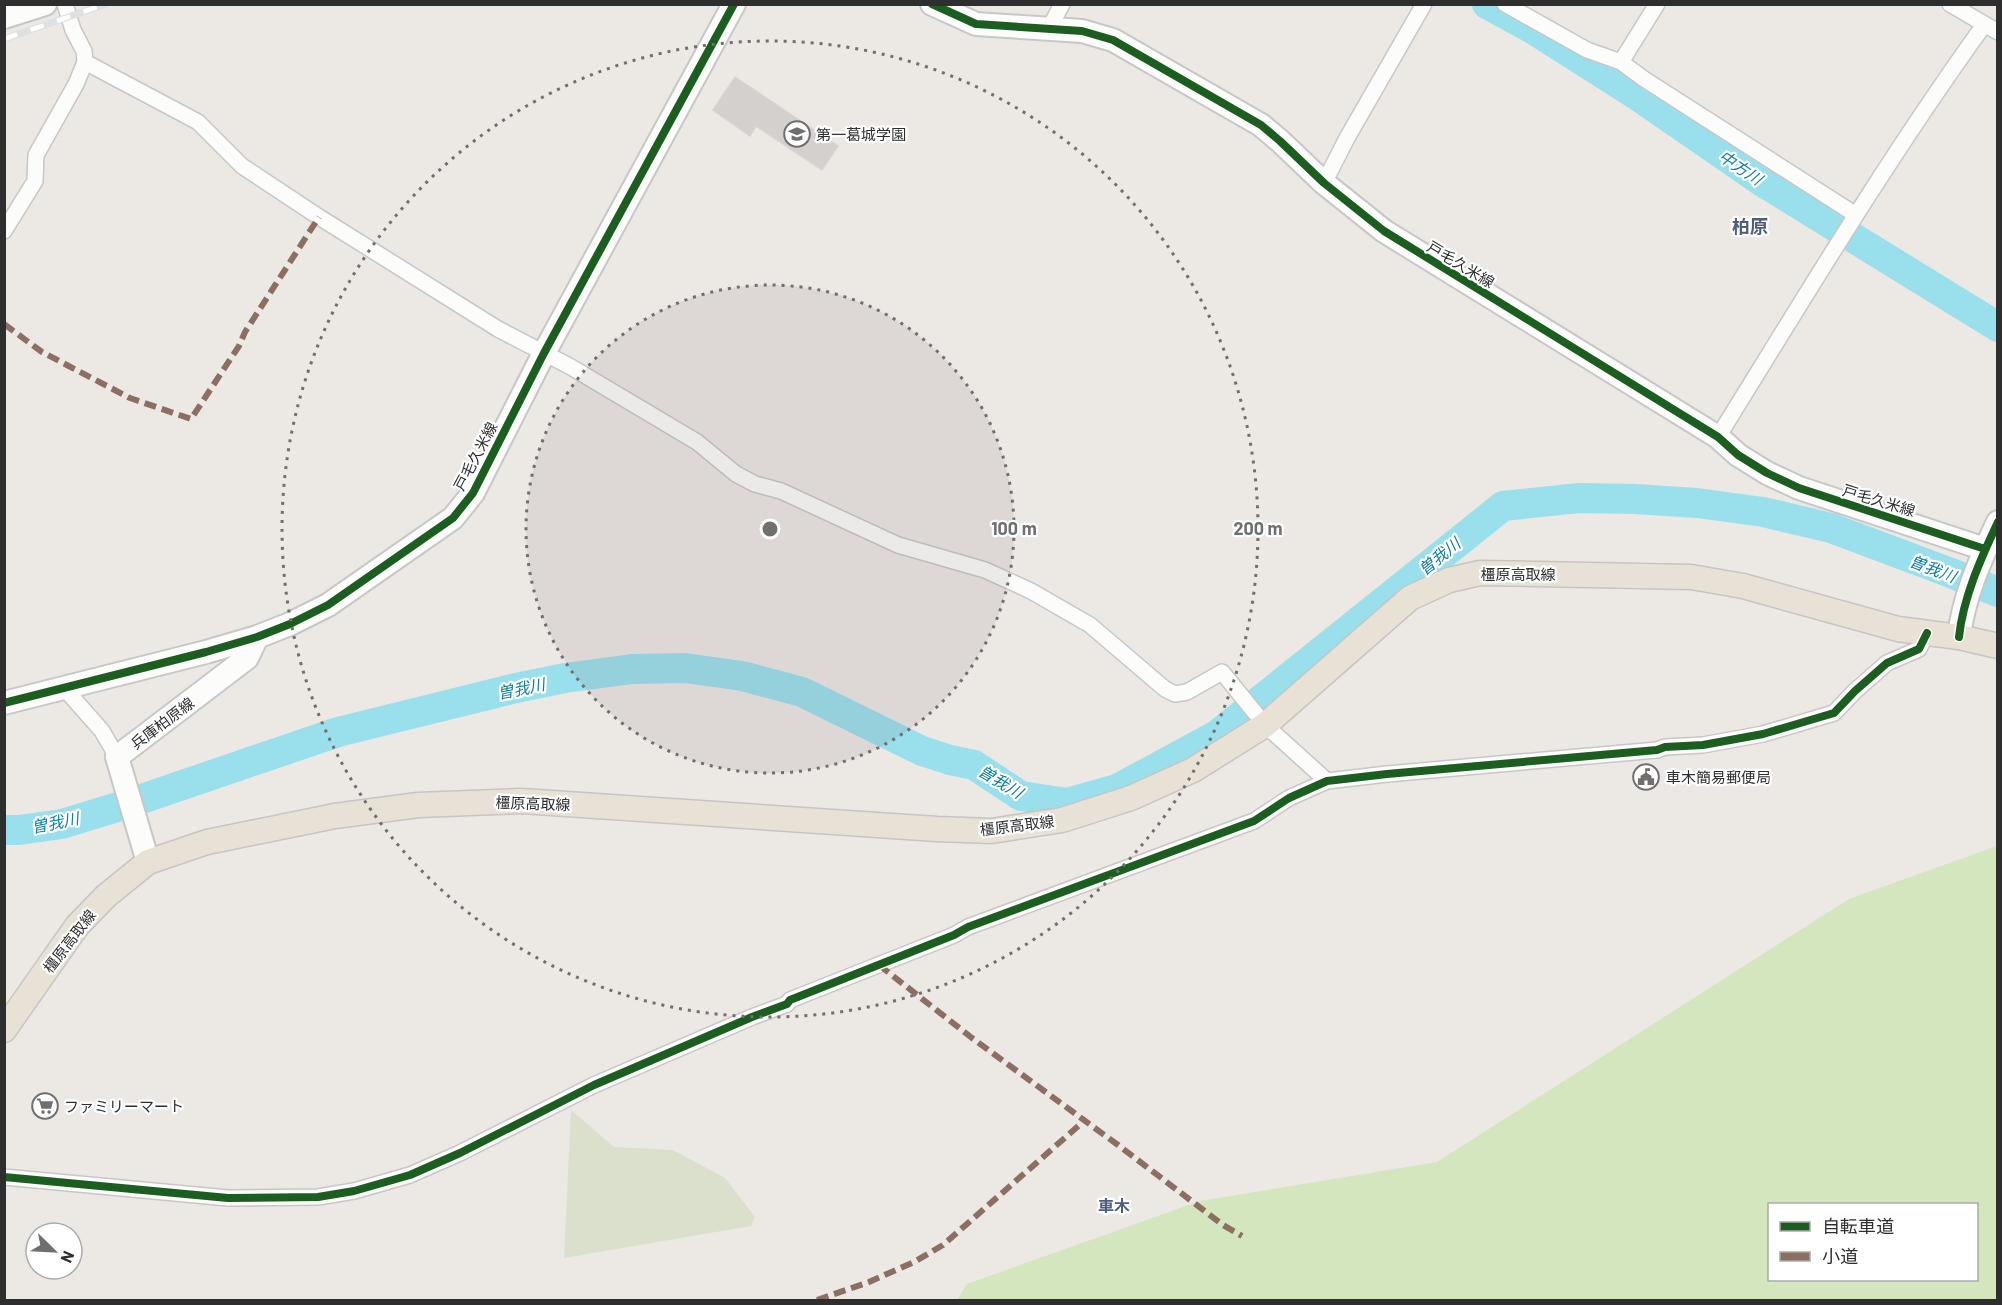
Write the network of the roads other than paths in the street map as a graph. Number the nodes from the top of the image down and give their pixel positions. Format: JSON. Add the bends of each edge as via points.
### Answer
{"nodes":[{"id":1,"x":45,"y":4,"type":"edge"},
{"id":2,"x":65,"y":4,"type":"edge"},
{"id":3,"x":734,"y":4,"type":"edge"},
{"id":4,"x":932,"y":4,"type":"edge"},
{"id":5,"x":1062,"y":4,"type":"edge"},
{"id":6,"x":1424,"y":4,"type":"edge"},
{"id":7,"x":1505,"y":4,"type":"edge"},
{"id":8,"x":1657,"y":4,"type":"edge"},
{"id":9,"x":1950,"y":4,"type":"edge"},
{"id":10,"x":4,"y":17,"type":"edge"},
{"id":11,"x":1991,"y":28,"type":"edge"},
{"id":12,"x":1049,"y":29,"type":"junction"},
{"id":13,"x":84,"y":62,"type":"junction"},
{"id":14,"x":1622,"y":62,"type":"junction"},
{"id":15,"x":1324,"y":183,"type":"junction"},
{"id":16,"x":1856,"y":215,"type":"junction"},
{"id":17,"x":4,"y":231,"type":"edge"},
{"id":18,"x":544,"y":353,"type":"junction"},
{"id":19,"x":1718,"y":437,"type":"junction"},
{"id":20,"x":1998,"y":522,"type":"edge"},
{"id":21,"x":1988,"y":554,"type":"edge"},
{"id":22,"x":1960,"y":629,"type":"junction"},
{"id":23,"x":1927,"y":633,"type":"junction"},
{"id":24,"x":257,"y":637,"type":"junction"},
{"id":25,"x":1998,"y":646,"type":"edge"},
{"id":26,"x":65,"y":689,"type":"junction"},
{"id":27,"x":4,"y":703,"type":"edge"},
{"id":28,"x":1265,"y":725,"type":"junction"},
{"id":29,"x":119,"y":762,"type":"junction"},
{"id":30,"x":1327,"y":781,"type":"junction"},
{"id":31,"x":145,"y":852,"type":"junction"},
{"id":32,"x":4,"y":1030,"type":"edge"},
{"id":33,"x":4,"y":1177,"type":"edge"}],
"edges":[{"from":1,"to":10,"type":"main road"},
{"from":2,"to":13,"type":"street","via":[[84,51]]},
{"from":3,"to":18,"type":"main road","name":"戸毛久米線"},
{"from":4,"to":12,"type":"main road","name":"戸毛久米線","via":[[976,24]]},
{"from":5,"to":12,"type":"street"},
{"from":6,"to":15,"type":"street"},
{"from":7,"to":14,"type":"street","via":[[1587,50]]},
{"from":8,"to":14,"type":"street"},
{"from":9,"to":11,"type":"street"},
{"from":11,"to":16,"type":"street","via":[[1935,92]]},
{"from":12,"to":15,"type":"main road","name":"戸毛久米線","via":[[1082,31],[1113,40],[1160,66],[1261,125]]},
{"from":13,"to":17,"type":"street","via":[[36,155],[35,182]]},
{"from":13,"to":18,"type":"street","via":[[198,122],[242,166],[498,329]]},
{"from":14,"to":16,"type":"street"},
{"from":15,"to":19,"type":"main road","name":"戸毛久米線","via":[[1384,231]]},
{"from":16,"to":19,"type":"street"},
{"from":18,"to":24,"type":"main road","name":"戸毛久米線","via":[[473,493],[453,518],[328,605]]},
{"from":18,"to":28,"type":"street","via":[[697,442],[736,474],[898,545],[985,570],[1031,591],[1090,625],[1175,694],[1187,692],[1222,672]]},
{"from":19,"to":21,"type":"main road","name":"戸毛久米線","via":[[1738,455],[1799,488]]},
{"from":20,"to":21,"type":"main road"},
{"from":21,"to":22,"type":"main road"},
{"from":22,"to":23,"type":"main road","name":"橿原高取線"},
{"from":22,"to":25,"type":"main road","name":"橿原高取線"},
{"from":23,"to":28,"type":"main road","name":"橿原高取線","via":[[1898,629],[1743,586],[1691,577],[1479,573],[1449,580],[1410,597]]},
{"from":23,"to":30,"type":"street","via":[[1919,649],[1887,663],[1834,712],[1763,734],[1657,750]]},
{"from":24,"to":26,"type":"main road","name":"戸毛久米線"},
{"from":24,"to":29,"type":"main road","name":"兵庫柏原線","via":[[247,658]]},
{"from":26,"to":27,"type":"main road","name":"戸毛久米線"},
{"from":26,"to":29,"type":"street","via":[[102,731]]},
{"from":28,"to":30,"type":"street"},
{"from":28,"to":31,"type":"main road","name":"橿原高取線","via":[[1193,770],[1131,798],[1062,820],[991,831],[522,801],[418,805],[335,816]]},
{"from":29,"to":31,"type":"main road","name":"兵庫柏原線"},
{"from":30,"to":33,"type":"street","via":[[1289,798],[1254,821],[968,927],[790,1000],[594,1085],[460,1153],[399,1178],[318,1197],[228,1198]]},
{"from":31,"to":32,"type":"main road","name":"橿原高取線","via":[[77,926]]}]}
